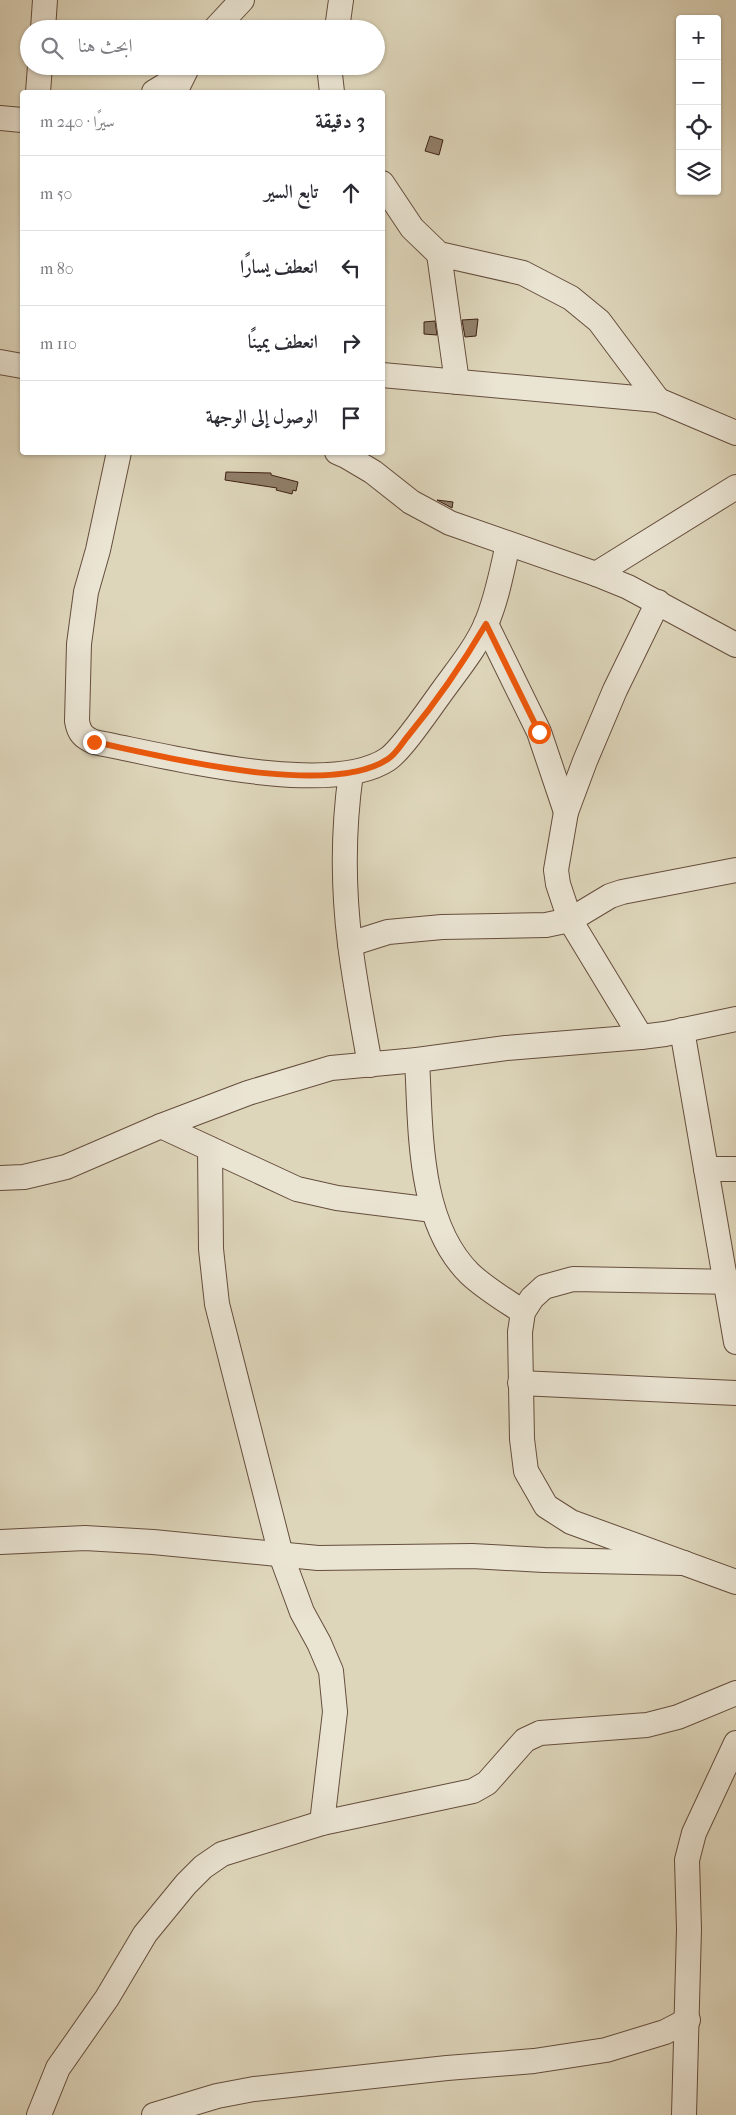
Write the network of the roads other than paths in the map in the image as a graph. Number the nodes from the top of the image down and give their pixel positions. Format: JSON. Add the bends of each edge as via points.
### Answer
{"nodes":[{"id":1,"x":45,"y":0,"type":"edge"},
{"id":2,"x":242,"y":0,"type":"edge"},
{"id":3,"x":341,"y":0,"type":"edge"},
{"id":4,"x":44,"y":20,"type":"edge"},
{"id":5,"x":223,"y":20,"type":"edge"},
{"id":6,"x":338,"y":20,"type":"edge"},
{"id":7,"x":39,"y":75,"type":"edge"},
{"id":8,"x":329,"y":75,"type":"edge"},
{"id":9,"x":180,"y":80,"type":"edge"},
{"id":10,"x":38,"y":90,"type":"edge"},
{"id":11,"x":157,"y":90,"type":"edge"},
{"id":12,"x":332,"y":90,"type":"edge"},
{"id":13,"x":0,"y":118,"type":"edge"},
{"id":14,"x":20,"y":120,"type":"edge"},
{"id":15,"x":385,"y":188,"type":"edge"},
{"id":16,"x":439,"y":254,"type":"junction"},
{"id":17,"x":0,"y":362,"type":"edge"},
{"id":18,"x":20,"y":366,"type":"edge"},
{"id":19,"x":385,"y":375,"type":"edge"},
{"id":20,"x":457,"y":382,"type":"junction"},
{"id":21,"x":658,"y":400,"type":"junction"},
{"id":22,"x":736,"y":433,"type":"edge"},
{"id":23,"x":117,"y":455,"type":"edge"},
{"id":24,"x":342,"y":455,"type":"edge"},
{"id":25,"x":736,"y":487,"type":"edge"},
{"id":26,"x":712,"y":503,"type":"junction"},
{"id":27,"x":736,"y":510,"type":"edge"},
{"id":28,"x":508,"y":544,"type":"junction"},
{"id":29,"x":596,"y":574,"type":"junction"},
{"id":30,"x":658,"y":602,"type":"junction"},
{"id":31,"x":486,"y":624,"type":"junction"},
{"id":32,"x":736,"y":645,"type":"edge"},
{"id":33,"x":351,"y":773,"type":"junction"},
{"id":34,"x":566,"y":812,"type":"junction"},
{"id":35,"x":736,"y":870,"type":"edge"},
{"id":36,"x":570,"y":920,"type":"junction"},
{"id":37,"x":350,"y":944,"type":"junction"},
{"id":38,"x":736,"y":1019,"type":"edge"},
{"id":39,"x":682,"y":1030,"type":"junction"},
{"id":40,"x":641,"y":1037,"type":"junction"},
{"id":41,"x":417,"y":1060,"type":"junction"},
{"id":42,"x":370,"y":1064,"type":"junction"},
{"id":43,"x":161,"y":1126,"type":"junction"},
{"id":44,"x":210,"y":1149,"type":"junction"},
{"id":45,"x":706,"y":1169,"type":"junction"},
{"id":46,"x":736,"y":1169,"type":"edge"},
{"id":47,"x":0,"y":1178,"type":"edge"},
{"id":48,"x":433,"y":1210,"type":"junction"},
{"id":49,"x":731,"y":1281,"type":"edge"},
{"id":50,"x":523,"y":1312,"type":"junction"},
{"id":51,"x":736,"y":1342,"type":"edge"},
{"id":52,"x":520,"y":1383,"type":"junction"},
{"id":53,"x":736,"y":1393,"type":"edge"},
{"id":54,"x":0,"y":1542,"type":"edge"},
{"id":55,"x":281,"y":1555,"type":"junction"},
{"id":56,"x":684,"y":1563,"type":"junction"},
{"id":57,"x":736,"y":1582,"type":"edge"},
{"id":58,"x":734,"y":1696,"type":"edge"},
{"id":59,"x":736,"y":1743,"type":"edge"},
{"id":60,"x":322,"y":1823,"type":"junction"},
{"id":61,"x":688,"y":2020,"type":"junction"},
{"id":62,"x":39,"y":2115,"type":"edge"},
{"id":63,"x":154,"y":2115,"type":"edge"},
{"id":64,"x":684,"y":2115,"type":"edge"}],
"edges":[{"from":1,"to":4,"type":"street"},
{"from":2,"to":5,"type":"street"},
{"from":3,"to":6,"type":"street"},
{"from":7,"to":10,"type":"street"},
{"from":8,"to":12,"type":"street"},
{"from":9,"to":11,"type":"street"},
{"from":13,"to":14,"type":"street"},
{"from":15,"to":16,"type":"street","via":[[412,228]]},
{"from":16,"to":20,"type":"street"},
{"from":16,"to":21,"type":"street","via":[[523,273],[571,298],[599,321]]},
{"from":17,"to":18,"type":"street"},
{"from":19,"to":20,"type":"street"},
{"from":20,"to":21,"type":"street"},
{"from":21,"to":22,"type":"street"},
{"from":23,"to":33,"type":"street","via":[[86,592],[79,644],[76,721],[79,732],[94,742],[227,768],[275,774]]},
{"from":24,"to":28,"type":"street","via":[[373,472],[411,502],[450,523]]},
{"from":25,"to":26,"type":"street"},
{"from":26,"to":27,"type":"street"},
{"from":26,"to":29,"type":"street"},
{"from":28,"to":29,"type":"street"},
{"from":28,"to":31,"type":"street"},
{"from":29,"to":30,"type":"street"},
{"from":30,"to":32,"type":"street"},
{"from":30,"to":34,"type":"street","via":[[615,690]]},
{"from":31,"to":33,"type":"street","via":[[423,718],[390,758],[370,769]]},
{"from":31,"to":34,"type":"street","via":[[539,732]]},
{"from":33,"to":37,"type":"street","via":[[346,808]]},
{"from":34,"to":36,"type":"street","via":[[556,870]]},
{"from":35,"to":36,"type":"street","via":[[622,892]]},
{"from":36,"to":37,"type":"street","via":[[546,925],[442,927],[388,932]]},
{"from":36,"to":40,"type":"street"},
{"from":37,"to":42,"type":"street"},
{"from":38,"to":39,"type":"street"},
{"from":39,"to":40,"type":"street"},
{"from":39,"to":45,"type":"street"},
{"from":40,"to":41,"type":"street","via":[[506,1048]]},
{"from":41,"to":42,"type":"street"},
{"from":41,"to":48,"type":"street","via":[[419,1119]]},
{"from":42,"to":43,"type":"street","via":[[331,1068],[257,1090]]},
{"from":43,"to":44,"type":"street"},
{"from":43,"to":47,"type":"street","via":[[66,1167],[24,1177]]},
{"from":44,"to":48,"type":"street","via":[[297,1189],[337,1198]]},
{"from":44,"to":55,"type":"street","via":[[211,1249],[217,1304]]},
{"from":45,"to":46,"type":"street"},
{"from":45,"to":49,"type":"street"},
{"from":48,"to":50,"type":"street","via":[[452,1253],[470,1274]]},
{"from":49,"to":50,"type":"street","via":[[573,1278],[544,1287]]},
{"from":49,"to":51,"type":"street"},
{"from":50,"to":52,"type":"street"},
{"from":52,"to":53,"type":"street"},
{"from":52,"to":56,"type":"street","via":[[526,1471],[546,1506],[571,1522]]},
{"from":54,"to":55,"type":"street","via":[[85,1538]]},
{"from":55,"to":56,"type":"street","via":[[318,1558],[472,1556]]},
{"from":55,"to":60,"type":"street","via":[[302,1612],[331,1671],[334,1728]]},
{"from":56,"to":57,"type":"street"},
{"from":58,"to":60,"type":"street","via":[[647,1725],[540,1733],[524,1740],[488,1783],[473,1791]]},
{"from":59,"to":61,"type":"street","via":[[694,1833],[687,1860]]},
{"from":60,"to":62,"type":"street","via":[[222,1854],[186,1884],[145,1934],[107,1998],[58,2068]]},
{"from":61,"to":63,"type":"street","via":[[665,2032],[606,2050],[254,2089],[217,2096]]},
{"from":61,"to":64,"type":"street"}]}
